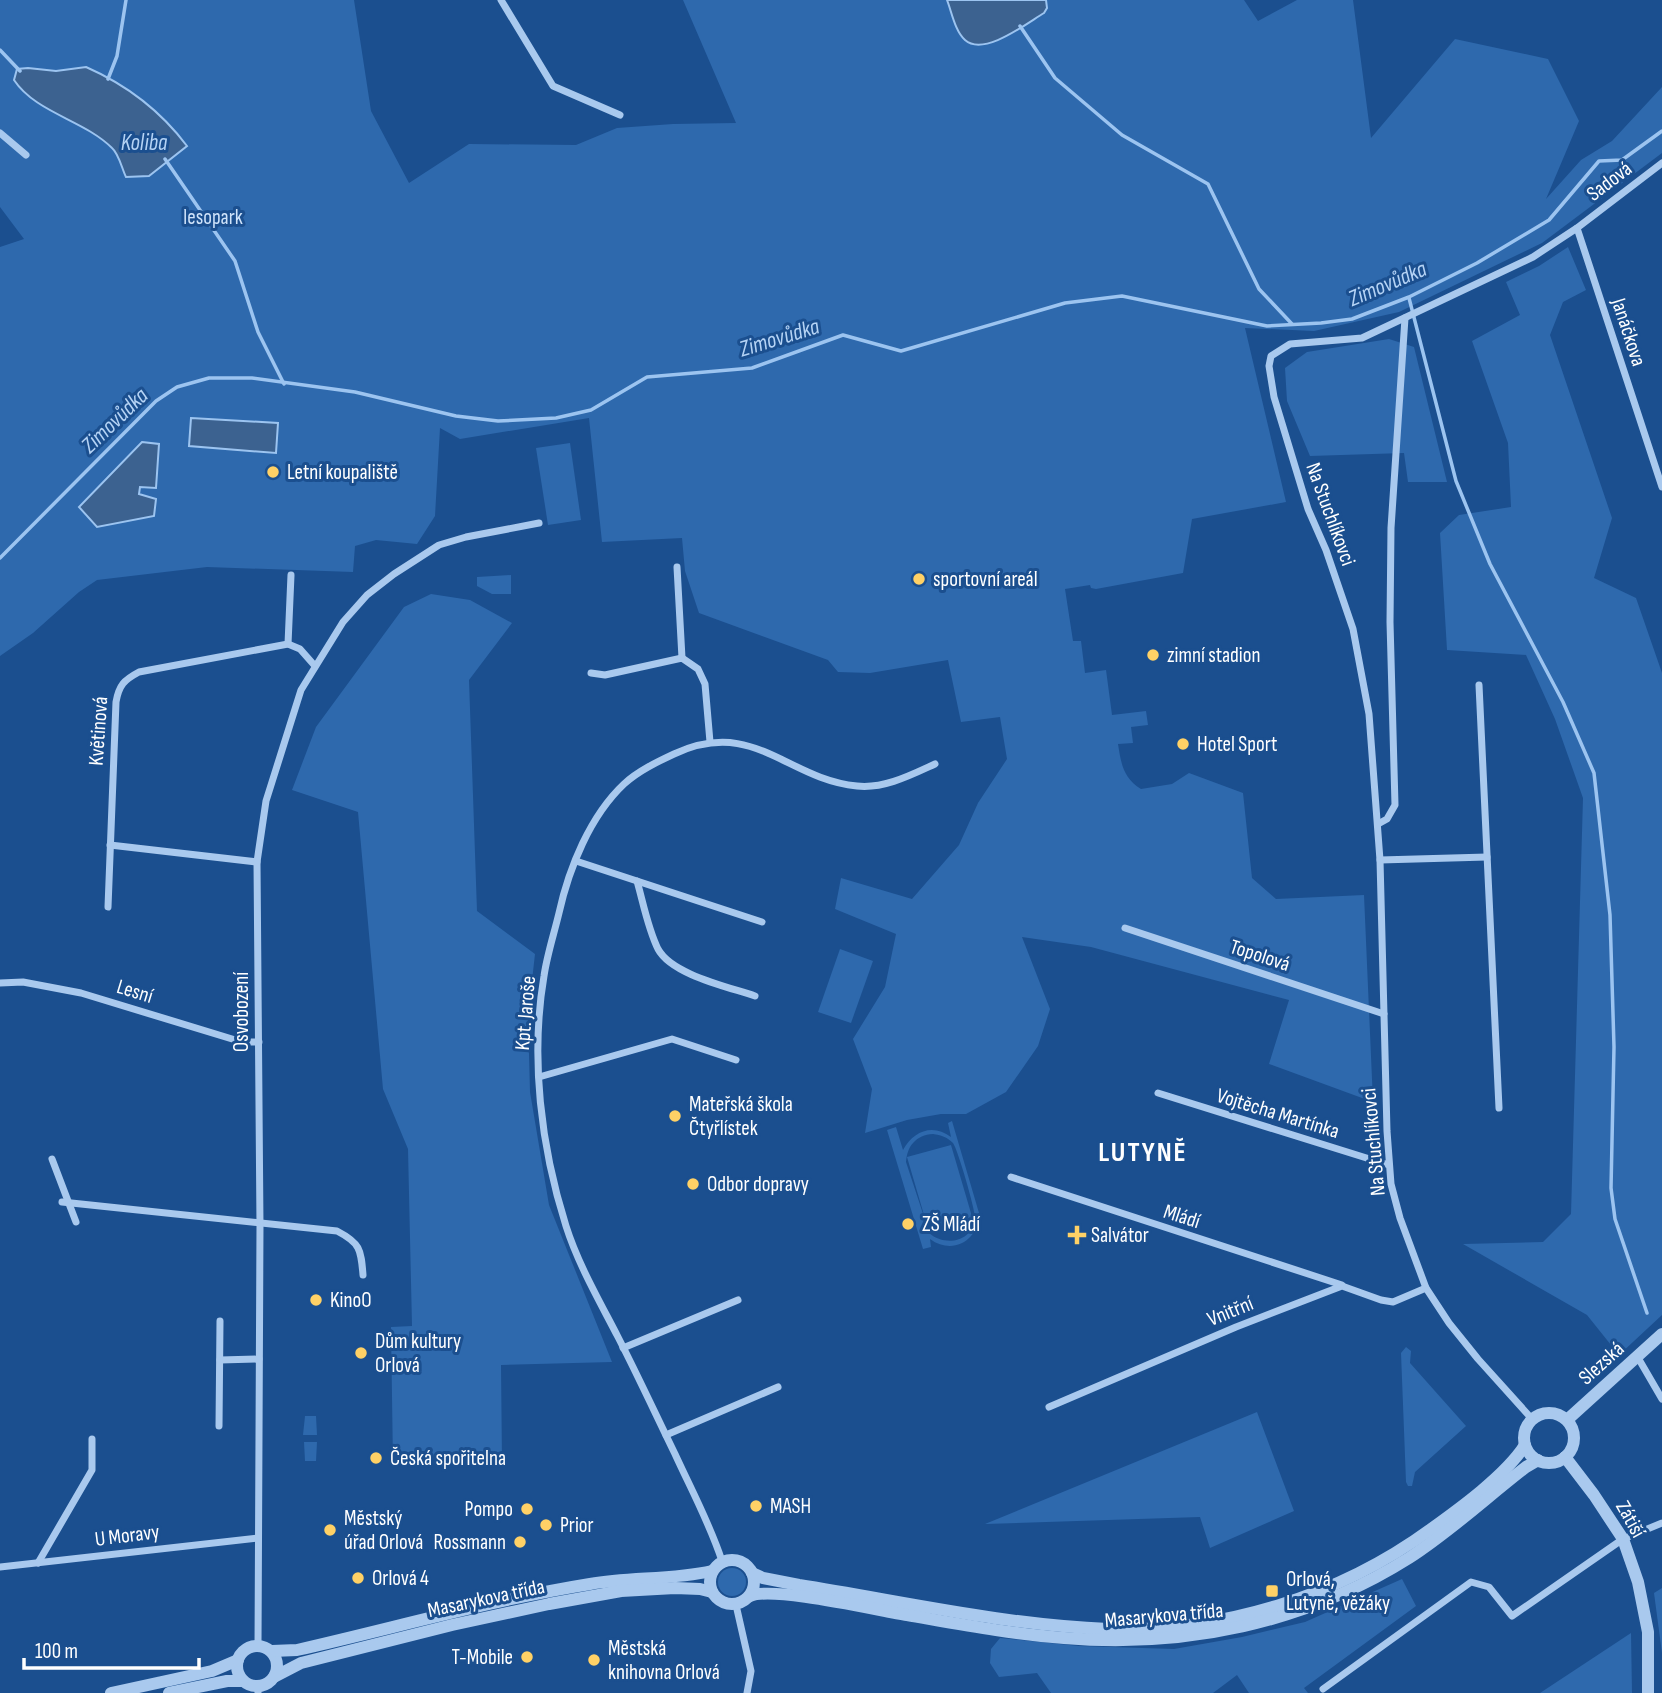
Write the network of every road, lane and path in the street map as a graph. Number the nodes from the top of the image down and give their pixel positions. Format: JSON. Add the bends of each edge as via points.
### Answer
{"nodes":[{"id":1,"x":500,"y":0,"type":"edge"},
{"id":2,"x":620,"y":115,"type":"dead end"},
{"id":3,"x":0,"y":133,"type":"edge"},
{"id":4,"x":26,"y":155,"type":"dead end"},
{"id":5,"x":1662,"y":163,"type":"edge"},
{"id":6,"x":1577,"y":228,"type":"junction"},
{"id":7,"x":1405,"y":318,"type":"junction"},
{"id":8,"x":1662,"y":487,"type":"edge"},
{"id":9,"x":539,"y":523,"type":"dead end"},
{"id":10,"x":677,"y":568,"type":"dead end"},
{"id":11,"x":291,"y":575,"type":"dead end"},
{"id":12,"x":288,"y":644,"type":"junction"},
{"id":13,"x":682,"y":658,"type":"junction"},
{"id":14,"x":315,"y":666,"type":"junction"},
{"id":15,"x":590,"y":673,"type":"dead end"},
{"id":16,"x":1479,"y":685,"type":"dead end"},
{"id":17,"x":710,"y":741,"type":"junction"},
{"id":18,"x":935,"y":764,"type":"dead end"},
{"id":19,"x":1378,"y":824,"type":"junction"},
{"id":20,"x":110,"y":845,"type":"junction"},
{"id":21,"x":1488,"y":857,"type":"junction"},
{"id":22,"x":1380,"y":860,"type":"junction"},
{"id":23,"x":576,"y":861,"type":"junction"},
{"id":24,"x":257,"y":862,"type":"junction"},
{"id":25,"x":636,"y":881,"type":"junction"},
{"id":26,"x":108,"y":907,"type":"dead end"},
{"id":27,"x":762,"y":922,"type":"dead end"},
{"id":28,"x":1125,"y":928,"type":"dead end"},
{"id":29,"x":0,"y":983,"type":"edge"},
{"id":30,"x":755,"y":996,"type":"dead end"},
{"id":31,"x":1384,"y":1014,"type":"junction"},
{"id":32,"x":259,"y":1042,"type":"junction"},
{"id":33,"x":736,"y":1060,"type":"dead end"},
{"id":34,"x":539,"y":1077,"type":"junction"},
{"id":35,"x":1158,"y":1093,"type":"dead end"},
{"id":36,"x":1499,"y":1108,"type":"dead end"},
{"id":37,"x":52,"y":1159,"type":"dead end"},
{"id":38,"x":1389,"y":1166,"type":"junction"},
{"id":39,"x":1011,"y":1177,"type":"dead end"},
{"id":40,"x":66,"y":1202,"type":"junction"},
{"id":41,"x":76,"y":1222,"type":"dead end"},
{"id":42,"x":260,"y":1224,"type":"junction"},
{"id":43,"x":363,"y":1275,"type":"dead end"},
{"id":44,"x":1342,"y":1286,"type":"junction"},
{"id":45,"x":1426,"y":1287,"type":"junction"},
{"id":46,"x":738,"y":1300,"type":"dead end"},
{"id":47,"x":220,"y":1321,"type":"dead end"},
{"id":48,"x":1662,"y":1334,"type":"edge"},
{"id":49,"x":623,"y":1348,"type":"junction"},
{"id":50,"x":1637,"y":1356,"type":"junction"},
{"id":51,"x":259,"y":1359,"type":"junction"},
{"id":52,"x":220,"y":1360,"type":"junction"},
{"id":53,"x":778,"y":1387,"type":"dead end"},
{"id":54,"x":1662,"y":1399,"type":"edge"},
{"id":55,"x":1049,"y":1407,"type":"dead end"},
{"id":56,"x":1532,"y":1419,"type":"junction"},
{"id":57,"x":1567,"y":1420,"type":"junction"},
{"id":58,"x":219,"y":1426,"type":"dead end"},
{"id":59,"x":666,"y":1435,"type":"junction"},
{"id":60,"x":92,"y":1439,"type":"dead end"},
{"id":61,"x":1525,"y":1445,"type":"junction"},
{"id":62,"x":1564,"y":1457,"type":"junction"},
{"id":63,"x":1538,"y":1460,"type":"junction"},
{"id":64,"x":1662,"y":1522,"type":"edge"},
{"id":65,"x":258,"y":1538,"type":"junction"},
{"id":66,"x":1623,"y":1539,"type":"junction"},
{"id":67,"x":38,"y":1563,"type":"junction"},
{"id":68,"x":717,"y":1566,"type":"junction"},
{"id":69,"x":0,"y":1567,"type":"edge"},
{"id":70,"x":752,"y":1573,"type":"junction"},
{"id":71,"x":712,"y":1592,"type":"junction"},
{"id":72,"x":750,"y":1596,"type":"junction"},
{"id":73,"x":736,"y":1605,"type":"junction"},
{"id":74,"x":258,"y":1646,"type":"junction"},
{"id":75,"x":272,"y":1651,"type":"junction"},
{"id":76,"x":238,"y":1660,"type":"junction"},
{"id":77,"x":274,"y":1677,"type":"junction"},
{"id":78,"x":243,"y":1681,"type":"junction"},
{"id":79,"x":1323,"y":1689,"type":"dead end"},
{"id":80,"x":258,"y":1690,"type":"edge"},
{"id":81,"x":111,"y":1693,"type":"edge"},
{"id":82,"x":169,"y":1693,"type":"edge"},
{"id":83,"x":747,"y":1693,"type":"edge"},
{"id":84,"x":1648,"y":1693,"type":"edge"}],
"edges":[{"from":1,"to":2,"type":"street","via":[[553,86]]},
{"from":3,"to":4,"type":"street"},
{"from":5,"to":6,"type":"street","name":"Sadová"},
{"from":6,"to":7,"type":"street","name":"Na Stuchlíkovci","via":[[1532,257]]},
{"from":6,"to":8,"type":"street","name":"Janáčkova"},
{"from":7,"to":19,"type":"street","name":"Na Stuchlíkovci","via":[[1391,528],[1395,805]]},
{"from":7,"to":19,"type":"street","name":"Na Stuchlíkovci","via":[[1362,338],[1290,345],[1271,356],[1269,366],[1273,397],[1308,509],[1353,629],[1369,713]]},
{"from":9,"to":14,"type":"street","name":"Osvobození","via":[[456,539],[421,555],[367,595]]},
{"from":10,"to":13,"type":"street"},
{"from":11,"to":12,"type":"street"},
{"from":12,"to":14,"type":"street","via":[[300,649]]},
{"from":12,"to":20,"type":"street","name":"Květinová","via":[[139,671],[125,679],[118,687]]},
{"from":13,"to":15,"type":"street","via":[[605,676]]},
{"from":13,"to":17,"type":"street","via":[[698,669],[705,684]]},
{"from":14,"to":24,"type":"street","name":"Osvobození","via":[[302,690],[266,801]]},
{"from":16,"to":21,"type":"street"},
{"from":17,"to":18,"type":"street","name":"Kpt. Jaroše","via":[[748,745],[836,783],[859,787],[881,785]]},
{"from":17,"to":23,"type":"street","name":"Kpt. Jaroše","via":[[676,752],[624,783],[602,808]]},
{"from":19,"to":22,"type":"street","name":"Na Stuchlíkovci"},
{"from":20,"to":24,"type":"street"},
{"from":20,"to":26,"type":"street","name":"Květinová"},
{"from":21,"to":22,"type":"street"},
{"from":21,"to":36,"type":"street"},
{"from":22,"to":31,"type":"street","name":"Na Stuchlíkovci"},
{"from":23,"to":25,"type":"street"},
{"from":23,"to":34,"type":"street","name":"Kpt. Jaroše","via":[[563,894],[544,977]]},
{"from":24,"to":32,"type":"street","name":"Osvobození"},
{"from":25,"to":27,"type":"street"},
{"from":25,"to":30,"type":"street","via":[[659,949],[668,961],[688,973]]},
{"from":28,"to":31,"type":"street","name":"Topolová"},
{"from":29,"to":32,"type":"street","name":"Lesní","via":[[23,982],[81,993],[242,1042]]},
{"from":31,"to":38,"type":"street","name":"Na Stuchlíkovci"},
{"from":32,"to":42,"type":"street","name":"Osvobození"},
{"from":33,"to":34,"type":"street","via":[[672,1039]]},
{"from":34,"to":49,"type":"street","name":"Kpt. Jaroše","via":[[550,1168],[566,1226]]},
{"from":35,"to":38,"type":"street","name":"Vojtěcha Martínka"},
{"from":37,"to":40,"type":"street"},
{"from":38,"to":45,"type":"street","name":"Na Stuchlíkovci","via":[[1400,1218]]},
{"from":39,"to":44,"type":"street","name":"Mládí"},
{"from":40,"to":41,"type":"street"},
{"from":40,"to":42,"type":"street"},
{"from":42,"to":43,"type":"street","via":[[337,1231],[354,1240],[362,1254]]},
{"from":42,"to":51,"type":"street","name":"Osvobození"},
{"from":44,"to":45,"type":"street","via":[[1393,1302]]},
{"from":44,"to":55,"type":"street","name":"Vnitřní"},
{"from":45,"to":56,"type":"street","name":"Na Stuchlíkovci","via":[[1449,1323]]},
{"from":46,"to":49,"type":"street"},
{"from":47,"to":52,"type":"street"},
{"from":48,"to":50,"type":"street","name":"Slezská"},
{"from":49,"to":59,"type":"street","name":"Kpt. Jaroše"},
{"from":50,"to":54,"type":"street"},
{"from":50,"to":57,"type":"street","name":"Slezská"},
{"from":51,"to":52,"type":"street"},
{"from":51,"to":65,"type":"street","name":"Osvobození"},
{"from":52,"to":58,"type":"street"},
{"from":53,"to":59,"type":"street"},
{"from":56,"to":57,"type":"street","via":[[1546,1413]]},
{"from":56,"to":61,"type":"street","via":[[1525,1430]]},
{"from":57,"to":62,"type":"street","via":[[1573,1443]]},
{"from":59,"to":68,"type":"street","name":"Kpt. Jaroše","via":[[709,1526]]},
{"from":60,"to":67,"type":"street","via":[[92,1470]]},
{"from":61,"to":63,"type":"street"},
{"from":61,"to":70,"type":"street","name":"Masarykova třída","via":[[1510,1464],[1450,1515],[1372,1566],[1297,1600],[1203,1623],[1134,1629],[1057,1625],[799,1585]]},
{"from":62,"to":63,"type":"street"},
{"from":62,"to":66,"type":"street","name":"Zátiší"},
{"from":63,"to":72,"type":"street","name":"Masarykova třída","via":[[1446,1532],[1374,1578],[1284,1616],[1205,1634],[1063,1638],[796,1596],[763,1592]]},
{"from":64,"to":66,"type":"street"},
{"from":65,"to":67,"type":"street","name":"U Moravy"},
{"from":65,"to":74,"type":"street","name":"Osvobození"},
{"from":66,"to":79,"type":"street","via":[[1512,1616],[1489,1587],[1471,1582]]},
{"from":66,"to":84,"type":"street","name":"Zátiší","via":[[1648,1632]]},
{"from":67,"to":69,"type":"street","name":"U Moravy"},
{"from":68,"to":70,"type":"street","via":[[731,1559],[741,1561]]},
{"from":68,"to":71,"type":"street","via":[[710,1581]]},
{"from":68,"to":75,"type":"street","name":"Masarykova třída","via":[[694,1575],[620,1579],[521,1596],[297,1650]]},
{"from":70,"to":72,"type":"street"},
{"from":71,"to":73,"type":"street","via":[[721,1601]]},
{"from":71,"to":77,"type":"street","name":"Masarykova třída","via":[[675,1588],[621,1591],[549,1604],[301,1663]]},
{"from":72,"to":73,"type":"street"},
{"from":73,"to":83,"type":"street","via":[[751,1671]]},
{"from":74,"to":75,"type":"street"},
{"from":74,"to":76,"type":"street","via":[[248,1648]]},
{"from":75,"to":77,"type":"street","via":[[278,1665]]},
{"from":76,"to":78,"type":"street"},
{"from":76,"to":81,"type":"street","via":[[212,1671]]},
{"from":77,"to":80,"type":"street"},
{"from":78,"to":80,"type":"street"},
{"from":78,"to":82,"type":"street"}]}
